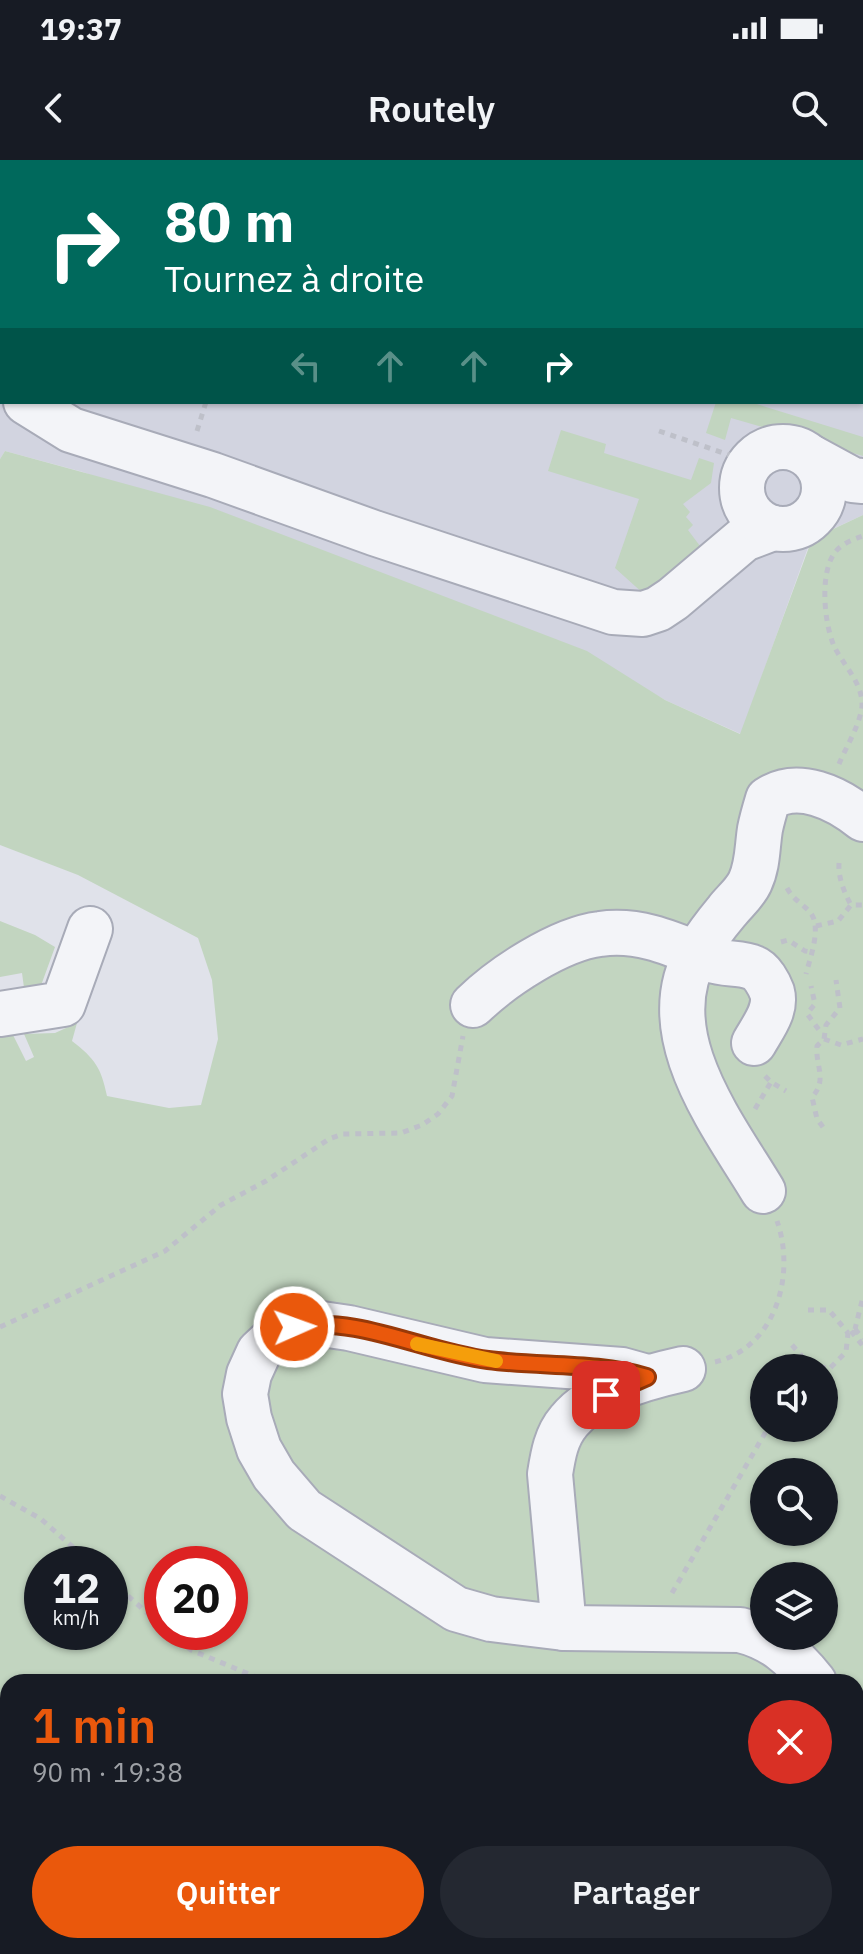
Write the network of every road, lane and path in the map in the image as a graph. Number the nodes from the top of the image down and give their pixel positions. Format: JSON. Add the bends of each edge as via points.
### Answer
{"nodes":[{"id":1,"x":29,"y":404,"type":"edge"},
{"id":2,"x":205,"y":404,"type":"edge"},
{"id":3,"x":659,"y":431,"type":"dead end"},
{"id":4,"x":196,"y":432,"type":"dead end"},
{"id":5,"x":812,"y":458,"type":"junction"},
{"id":6,"x":858,"y":481,"type":"edge"},
{"id":7,"x":753,"y":508,"type":"junction"},
{"id":8,"x":819,"y":508,"type":"junction"},
{"id":9,"x":863,"y":536,"type":"edge"},
{"id":10,"x":825,"y":797,"type":"junction"},
{"id":11,"x":863,"y":819,"type":"edge"},
{"id":12,"x":839,"y":863,"type":"dead end"},
{"id":13,"x":777,"y":884,"type":"dead end"},
{"id":14,"x":851,"y":905,"type":"junction"},
{"id":15,"x":863,"y":905,"type":"edge"},
{"id":16,"x":816,"y":926,"type":"junction"},
{"id":17,"x":90,"y":929,"type":"dead end"},
{"id":18,"x":697,"y":952,"type":"junction"},
{"id":19,"x":836,"y":980,"type":"dead end"},
{"id":20,"x":473,"y":1005,"type":"joint"},
{"id":21,"x":0,"y":1014,"type":"edge"},
{"id":22,"x":807,"y":1015,"type":"dead end"},
{"id":23,"x":824,"y":1039,"type":"junction"},
{"id":24,"x":863,"y":1039,"type":"edge"},
{"id":25,"x":754,"y":1043,"type":"dead end"},
{"id":26,"x":823,"y":1127,"type":"dead end"},
{"id":27,"x":763,"y":1191,"type":"joint"},
{"id":28,"x":863,"y":1297,"type":"edge"},
{"id":29,"x":808,"y":1310,"type":"dead end"},
{"id":30,"x":0,"y":1327,"type":"edge"},
{"id":31,"x":851,"y":1331,"type":"junction"},
{"id":32,"x":863,"y":1339,"type":"edge"},
{"id":33,"x":792,"y":1345,"type":"dead end"},
{"id":34,"x":863,"y":1346,"type":"edge"},
{"id":35,"x":798,"y":1354,"type":"edge"},
{"id":36,"x":838,"y":1360,"type":"edge"},
{"id":37,"x":665,"y":1373,"type":"junction"},
{"id":38,"x":760,"y":1442,"type":"edge"},
{"id":39,"x":0,"y":1496,"type":"edge"},
{"id":40,"x":72,"y":1546,"type":"edge"},
{"id":41,"x":128,"y":1596,"type":"edge"},
{"id":42,"x":144,"y":1610,"type":"edge"},
{"id":43,"x":564,"y":1628,"type":"junction"},
{"id":44,"x":650,"y":1629,"type":"junction"},
{"id":45,"x":191,"y":1650,"type":"edge"},
{"id":46,"x":249,"y":1674,"type":"edge"},
{"id":47,"x":807,"y":1674,"type":"edge"}],
"edges":[{"from":1,"to":7,"type":"lane","via":[[71,430],[613,612],[643,614],[673,599]]},
{"from":2,"to":4,"type":"path"},
{"from":3,"to":7,"type":"path"},
{"from":5,"to":6,"type":"lane"},
{"from":5,"to":7,"type":"lane","via":[[787,446],[761,453]]},
{"from":5,"to":8,"type":"lane","via":[[824,482]]},
{"from":6,"to":8,"type":"lane"},
{"from":7,"to":8,"type":"lane","via":[[786,529],[811,519]]},
{"from":9,"to":10,"type":"path","via":[[835,552],[826,585],[827,628],[860,689],[862,706]]},
{"from":10,"to":11,"type":"lane"},
{"from":10,"to":18,"type":"lane","via":[[782,790],[768,799],[748,886]]},
{"from":12,"to":14,"type":"path"},
{"from":13,"to":16,"type":"path","via":[[789,889]]},
{"from":14,"to":15,"type":"path"},
{"from":14,"to":16,"type":"path","via":[[838,921]]},
{"from":16,"to":22,"type":"path","via":[[806,974],[815,1004]]},
{"from":17,"to":21,"type":"lane","via":[[63,1004]]},
{"from":18,"to":20,"type":"lane","via":[[644,935],[598,934],[547,953]]},
{"from":18,"to":25,"type":"lane","via":[[756,968],[767,981],[772,1010]]},
{"from":18,"to":27,"type":"lane","via":[[684,983],[685,1041],[710,1103]]},
{"from":19,"to":23,"type":"path","via":[[840,1008],[826,1025]]},
{"from":20,"to":30,"type":"path","via":[[465,1017],[452,1096],[422,1125],[401,1133],[329,1139],[221,1205],[165,1251]]},
{"from":23,"to":24,"type":"path","via":[[841,1045]]},
{"from":23,"to":26,"type":"path","via":[[817,1046],[822,1075],[812,1097]]},
{"from":27,"to":37,"type":"path","via":[[785,1245],[781,1289],[772,1315],[760,1337],[743,1352]]},
{"from":28,"to":31,"type":"path"},
{"from":29,"to":31,"type":"path","via":[[829,1310]]},
{"from":31,"to":32,"type":"path"},
{"from":31,"to":34,"type":"path"},
{"from":31,"to":36,"type":"path","via":[[846,1352]]},
{"from":33,"to":35,"type":"path"},
{"from":37,"to":43,"type":"lane","via":[[586,1405],[569,1420],[553,1453],[550,1474]]},
{"from":37,"to":43,"type":"lane","via":[[485,1360],[315,1323],[273,1339],[259,1352],[249,1374],[245,1394],[259,1449],[304,1510],[456,1609]]},
{"from":38,"to":44,"type":"path"},
{"from":39,"to":40,"type":"path","via":[[41,1519]]},
{"from":41,"to":42,"type":"path"},
{"from":43,"to":44,"type":"lane"},
{"from":44,"to":47,"type":"lane","via":[[761,1635]]},
{"from":45,"to":46,"type":"path"}]}
